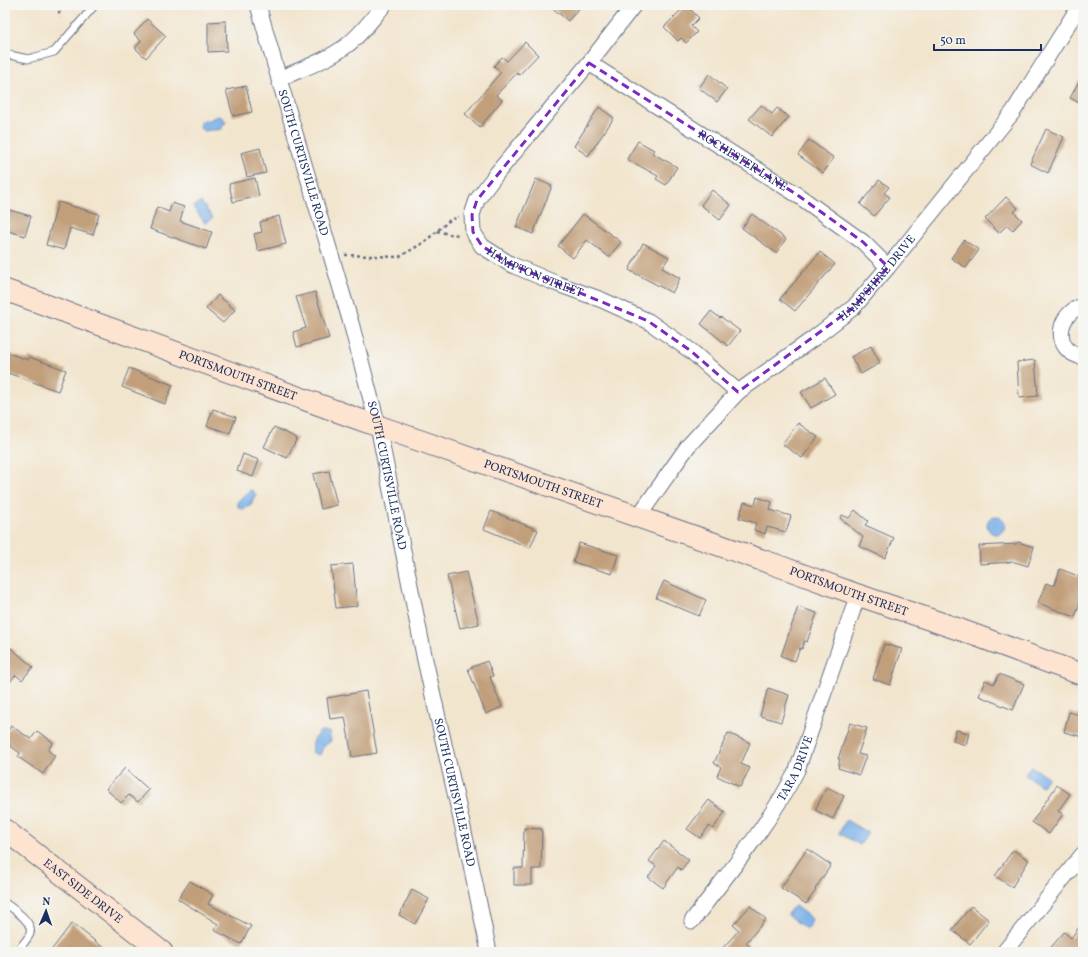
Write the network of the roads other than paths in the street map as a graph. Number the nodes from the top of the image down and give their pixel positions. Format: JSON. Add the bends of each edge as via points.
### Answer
{"nodes":[{"id":1,"x":95,"y":5,"type":"edge"},
{"id":2,"x":258,"y":5,"type":"edge"},
{"id":3,"x":384,"y":5,"type":"edge"},
{"id":4,"x":634,"y":5,"type":"edge"},
{"id":5,"x":1080,"y":5,"type":"edge"},
{"id":6,"x":5,"y":54,"type":"edge"},
{"id":7,"x":589,"y":63,"type":"junction"},
{"id":8,"x":279,"y":79,"type":"junction"},
{"id":9,"x":888,"y":267,"type":"junction"},
{"id":10,"x":5,"y":290,"type":"edge"},
{"id":11,"x":1083,"y":306,"type":"edge"},
{"id":12,"x":1083,"y":358,"type":"edge"},
{"id":13,"x":738,"y":392,"type":"junction"},
{"id":14,"x":378,"y":426,"type":"junction"},
{"id":15,"x":638,"y":517,"type":"junction"},
{"id":16,"x":858,"y":595,"type":"junction"},
{"id":17,"x":1083,"y":675,"type":"edge"},
{"id":18,"x":6,"y":832,"type":"edge"},
{"id":19,"x":1083,"y":854,"type":"edge"},
{"id":20,"x":5,"y":903,"type":"edge"},
{"id":21,"x":692,"y":921,"type":"dead end"},
{"id":22,"x":17,"y":952,"type":"edge"},
{"id":23,"x":162,"y":952,"type":"edge"},
{"id":24,"x":489,"y":952,"type":"edge"},
{"id":25,"x":1004,"y":952,"type":"edge"}],
"edges":[{"from":1,"to":6,"type":"lane","via":[[54,52],[28,59]]},
{"from":2,"to":8,"type":"street","name":"SOUTH CURTISVILLE ROAD"},
{"from":3,"to":8,"type":"street","via":[[346,46],[331,56]]},
{"from":4,"to":7,"type":"street"},
{"from":5,"to":9,"type":"street","name":"HAMPSHIRE DRIVE","via":[[1013,112]]},
{"from":7,"to":9,"type":"street","name":"ROCHESTER LANE","via":[[796,194],[863,242]]},
{"from":7,"to":13,"type":"street","name":"HAMPTON STREET","via":[[477,200],[472,215],[473,232],[482,246],[510,264],[648,321],[691,351]]},
{"from":8,"to":14,"type":"street","name":"SOUTH CURTISVILLE ROAD","via":[[351,323]]},
{"from":9,"to":13,"type":"street","name":"HAMPSHIRE DRIVE","via":[[854,307]]},
{"from":10,"to":14,"type":"street","name":"PORTSMOUTH STREET"},
{"from":11,"to":12,"type":"street","via":[[1071,312],[1065,319],[1061,337],[1069,353]]},
{"from":13,"to":15,"type":"street","name":"HAMPSHIRE DRIVE","via":[[688,446]]},
{"from":14,"to":15,"type":"street","name":"PORTSMOUTH STREET"},
{"from":14,"to":24,"type":"street","name":"SOUTH CURTISVILLE ROAD","via":[[425,660]]},
{"from":15,"to":16,"type":"street","name":"PORTSMOUTH STREET"},
{"from":16,"to":17,"type":"street","name":"PORTSMOUTH STREET"},
{"from":16,"to":21,"type":"street","name":"TARA DRIVE","via":[[797,770],[788,788],[762,830]]},
{"from":18,"to":23,"type":"street","name":"EAST SIDE DRIVE"},
{"from":19,"to":25,"type":"street"},
{"from":20,"to":22,"type":"lane","via":[[29,924],[30,934]]}]}
